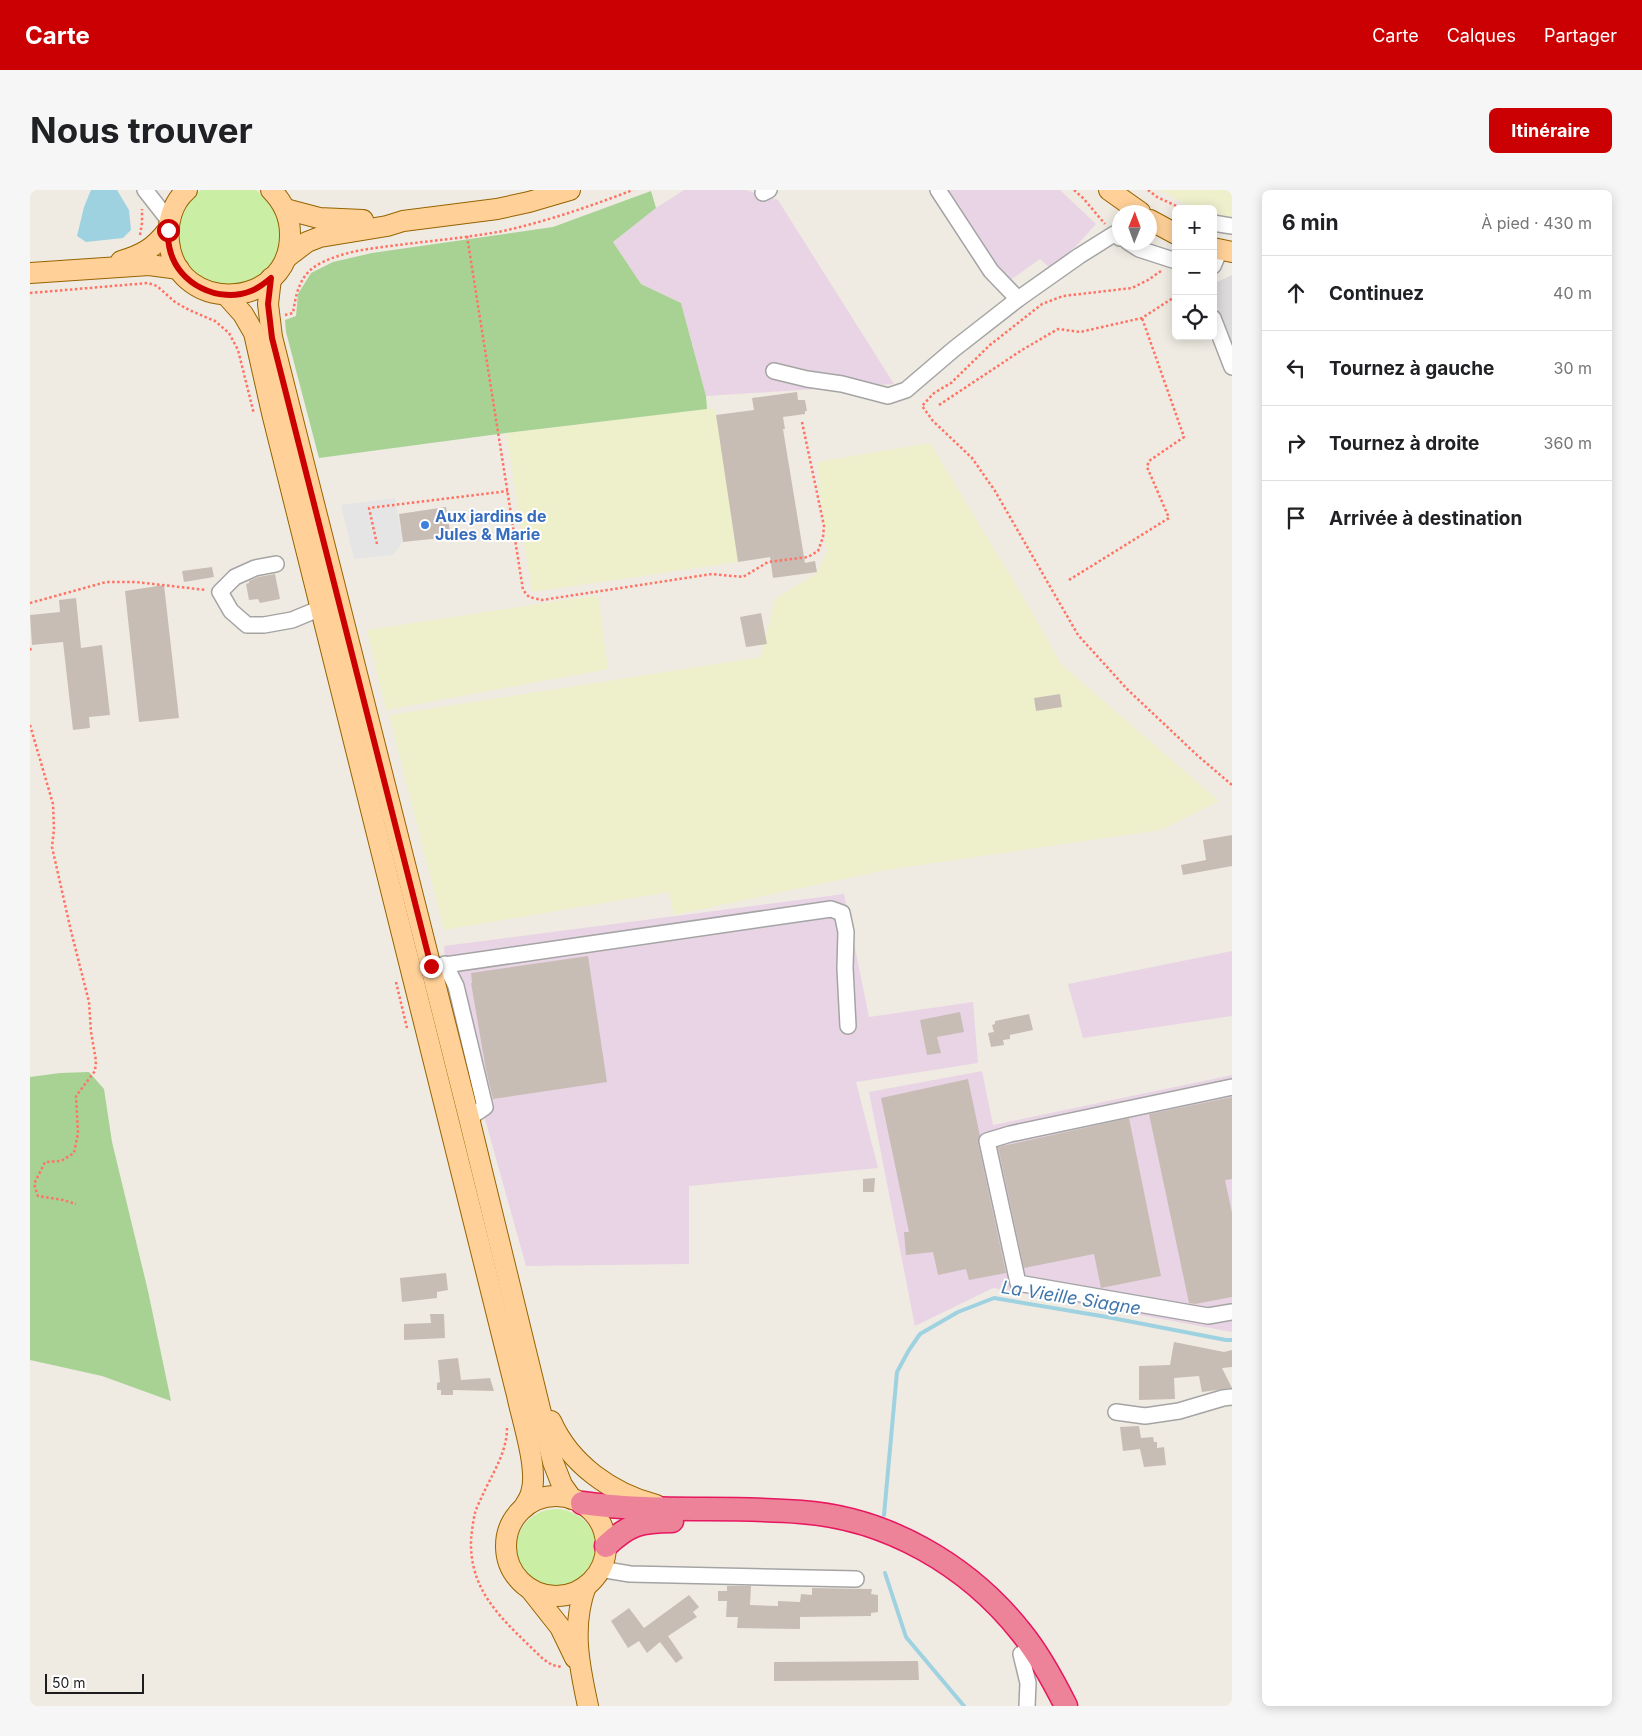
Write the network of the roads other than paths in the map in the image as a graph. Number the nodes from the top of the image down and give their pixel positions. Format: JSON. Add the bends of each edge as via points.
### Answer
{"nodes":[{"id":1,"x":187,"y":190,"type":"edge"},
{"id":2,"x":271,"y":190,"type":"edge"},
{"id":3,"x":570,"y":190,"type":"edge"},
{"id":4,"x":938,"y":190,"type":"edge"},
{"id":5,"x":1109,"y":190,"type":"edge"},
{"id":6,"x":144,"y":198,"type":"edge"},
{"id":7,"x":1130,"y":205,"type":"edge"},
{"id":8,"x":285,"y":209,"type":"junction"},
{"id":9,"x":403,"y":222,"type":"junction"},
{"id":10,"x":1217,"y":223,"type":"edge"},
{"id":11,"x":1157,"y":224,"type":"edge"},
{"id":12,"x":169,"y":226,"type":"junction"},
{"id":13,"x":1232,"y":226,"type":"edge"},
{"id":14,"x":1172,"y":232,"type":"edge"},
{"id":15,"x":1112,"y":239,"type":"edge"},
{"id":16,"x":1142,"y":250,"type":"edge"},
{"id":17,"x":286,"y":258,"type":"junction"},
{"id":18,"x":1172,"y":260,"type":"edge"},
{"id":19,"x":98,"y":268,"type":"junction"},
{"id":20,"x":179,"y":269,"type":"junction"},
{"id":21,"x":30,"y":273,"type":"edge"},
{"id":22,"x":271,"y":278,"type":"junction"},
{"id":23,"x":226,"y":295,"type":"junction"},
{"id":24,"x":1018,"y":299,"type":"junction"},
{"id":25,"x":1217,"y":328,"type":"edge"},
{"id":26,"x":1232,"y":367,"type":"edge"},
{"id":27,"x":774,"y":371,"type":"dead end"},
{"id":28,"x":276,"y":564,"type":"dead end"},
{"id":29,"x":321,"y":608,"type":"junction"},
{"id":30,"x":438,"y":965,"type":"junction"},
{"id":31,"x":848,"y":1026,"type":"dead end"},
{"id":32,"x":1232,"y":1087,"type":"edge"},
{"id":33,"x":1232,"y":1312,"type":"edge"},
{"id":34,"x":536,"y":1388,"type":"junction"},
{"id":35,"x":1232,"y":1397,"type":"edge"},
{"id":36,"x":1116,"y":1412,"type":"dead end"},
{"id":37,"x":577,"y":1501,"type":"junction"},
{"id":38,"x":524,"y":1507,"type":"junction"},
{"id":39,"x":670,"y":1508,"type":"junction"},
{"id":40,"x":606,"y":1546,"type":"junction"},
{"id":41,"x":600,"y":1569,"type":"junction"},
{"id":42,"x":856,"y":1579,"type":"dead end"},
{"id":43,"x":586,"y":1586,"type":"junction"},
{"id":44,"x":530,"y":1589,"type":"junction"},
{"id":45,"x":1021,"y":1654,"type":"junction"},
{"id":46,"x":578,"y":1665,"type":"junction"},
{"id":47,"x":588,"y":1706,"type":"edge"},
{"id":48,"x":1027,"y":1706,"type":"edge"},
{"id":49,"x":1052,"y":1706,"type":"edge"},
{"id":50,"x":1066,"y":1706,"type":"edge"}],
"edges":[{"from":1,"to":12,"type":"main road","via":[[172,212]]},
{"from":2,"to":8,"type":"main road"},
{"from":3,"to":9,"type":"main road","via":[[497,209]]},
{"from":4,"to":24,"type":"street","via":[[991,271]]},
{"from":5,"to":7,"type":"main road"},
{"from":6,"to":12,"type":"street"},
{"from":8,"to":9,"type":"main road","via":[[319,218]]},
{"from":8,"to":17,"type":"main road","via":[[290,225]]},
{"from":9,"to":17,"type":"main road","via":[[320,237],[307,242]]},
{"from":10,"to":13,"type":"street"},
{"from":11,"to":14,"type":"main road"},
{"from":12,"to":19,"type":"main road","via":[[149,250]]},
{"from":12,"to":20,"type":"main road","via":[[170,251]]},
{"from":15,"to":24,"type":"street","via":[[1078,256]]},
{"from":16,"to":18,"type":"street"},
{"from":17,"to":22,"type":"main road"},
{"from":19,"to":20,"type":"main road","via":[[148,265]]},
{"from":19,"to":21,"type":"main road"},
{"from":20,"to":23,"type":"main road","via":[[192,283],[208,292]]},
{"from":22,"to":23,"type":"main road","via":[[250,292]]},
{"from":22,"to":30,"type":"main road","via":[[268,304],[272,338]]},
{"from":23,"to":29,"type":"main road","via":[[243,314],[258,346]]},
{"from":24,"to":27,"type":"street","via":[[906,390],[888,396]]},
{"from":25,"to":26,"type":"street"},
{"from":28,"to":29,"type":"street","via":[[255,568],[235,577],[220,592],[231,611],[247,625],[264,625],[292,620]]},
{"from":29,"to":38,"type":"main road","via":[[528,1446],[532,1484]]},
{"from":30,"to":31,"type":"street","via":[[831,909],[842,913],[846,932],[844,968]]},
{"from":30,"to":34,"type":"main road","via":[[470,1118]]},
{"from":32,"to":33,"type":"street","via":[[987,1141],[1018,1283],[1208,1316]]},
{"from":34,"to":37,"type":"main road","via":[[553,1462],[562,1485]]},
{"from":34,"to":39,"type":"main road","via":[[564,1445],[587,1470],[629,1496]]},
{"from":35,"to":36,"type":"street","via":[[1145,1416]]},
{"from":37,"to":38,"type":"main road","via":[[560,1496],[547,1497]]},
{"from":37,"to":39,"type":"highway"},
{"from":37,"to":40,"type":"main road","via":[[600,1521]]},
{"from":38,"to":44,"type":"main road","via":[[509,1527],[506,1550],[513,1573]]},
{"from":39,"to":50,"type":"highway","via":[[802,1512],[838,1517],[883,1530],[919,1546],[959,1572],[998,1606],[1036,1653]]},
{"from":40,"to":41,"type":"main road"},
{"from":40,"to":45,"type":"highway","via":[[624,1530],[656,1521],[783,1524],[860,1536],[914,1559],[963,1591],[996,1621]]},
{"from":41,"to":42,"type":"street","via":[[630,1574]]},
{"from":41,"to":43,"type":"main road"},
{"from":43,"to":44,"type":"main road","via":[[576,1592],[553,1596]]},
{"from":43,"to":46,"type":"main road","via":[[578,1614]]},
{"from":44,"to":46,"type":"main road","via":[[560,1627]]},
{"from":45,"to":48,"type":"street","via":[[1028,1683]]},
{"from":45,"to":49,"type":"highway"},
{"from":46,"to":47,"type":"main road"}]}
